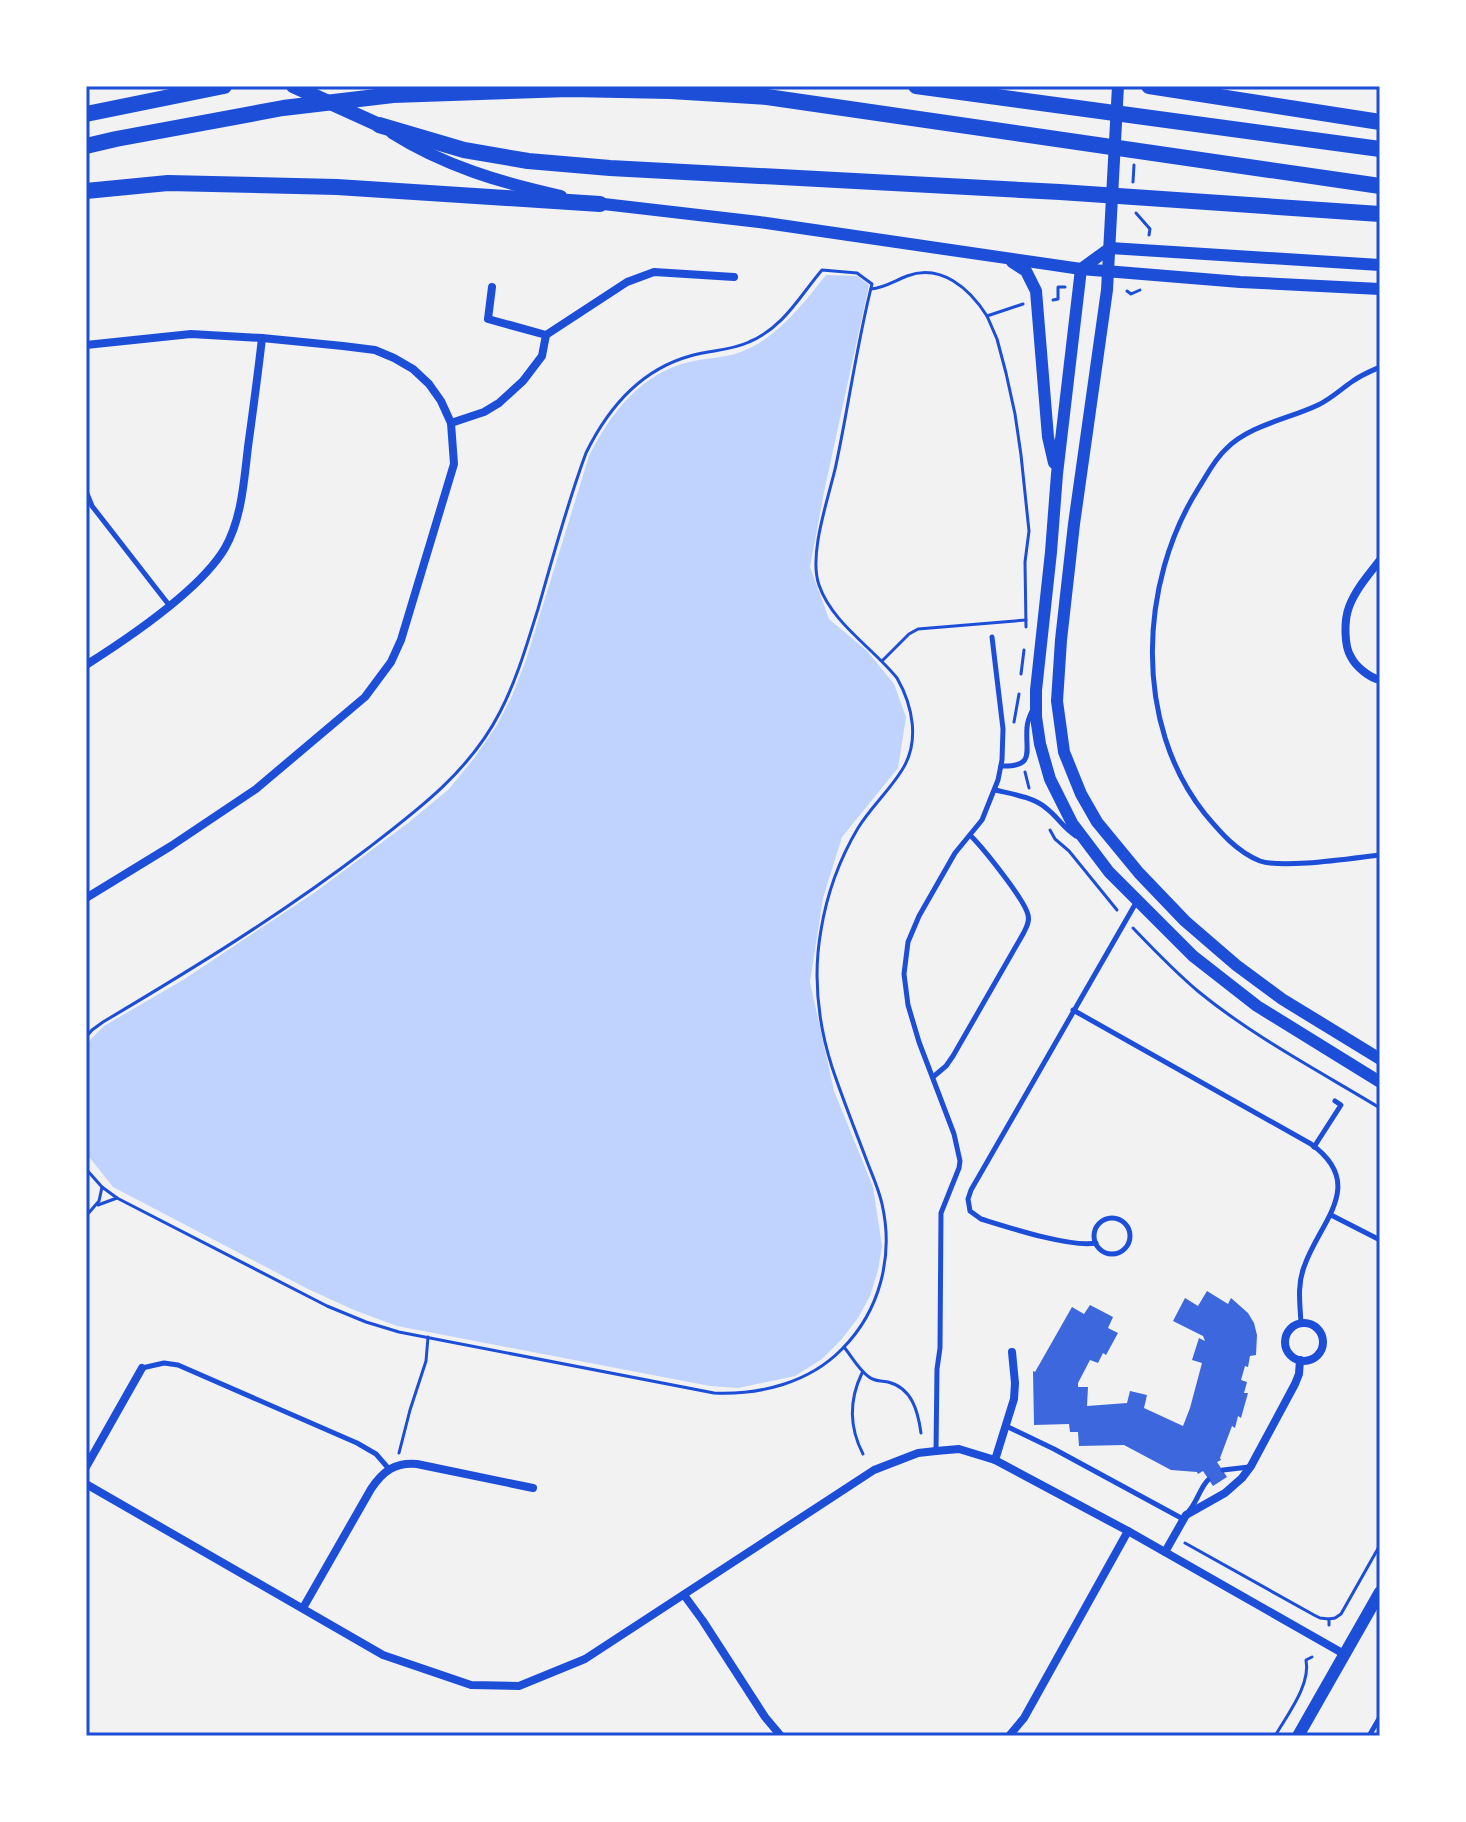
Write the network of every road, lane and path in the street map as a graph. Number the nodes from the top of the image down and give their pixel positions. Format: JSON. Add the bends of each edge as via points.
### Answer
{"nodes":[{"id":1,"x":224,"y":86,"type":"edge"},
{"id":2,"x":293,"y":86,"type":"edge"},
{"id":3,"x":916,"y":86,"type":"edge"},
{"id":4,"x":1118,"y":86,"type":"edge"},
{"id":5,"x":1151,"y":86,"type":"edge"},
{"id":6,"x":86,"y":114,"type":"edge"},
{"id":7,"x":1380,"y":122,"type":"edge"},
{"id":8,"x":379,"y":125,"type":"junction"},
{"id":9,"x":86,"y":146,"type":"edge"},
{"id":10,"x":1380,"y":149,"type":"edge"},
{"id":11,"x":1380,"y":186,"type":"edge"},
{"id":12,"x":86,"y":191,"type":"edge"},
{"id":13,"x":600,"y":204,"type":"junction"},
{"id":14,"x":1380,"y":214,"type":"edge"},
{"id":15,"x":1110,"y":248,"type":"junction"},
{"id":16,"x":996,"y":257,"type":"junction"},
{"id":17,"x":1380,"y":265,"type":"edge"},
{"id":18,"x":1081,"y":269,"type":"junction"},
{"id":19,"x":1109,"y":271,"type":"junction"},
{"id":20,"x":734,"y":277,"type":"dead end"},
{"id":21,"x":492,"y":287,"type":"dead end"},
{"id":22,"x":1069,"y":287,"type":"dead end"},
{"id":23,"x":871,"y":289,"type":"junction"},
{"id":24,"x":1380,"y":289,"type":"edge"},
{"id":25,"x":1144,"y":290,"type":"dead end"},
{"id":26,"x":1127,"y":291,"type":"dead end"},
{"id":27,"x":1047,"y":300,"type":"dead end"},
{"id":28,"x":1027,"y":303,"type":"dead end"},
{"id":29,"x":987,"y":316,"type":"junction"},
{"id":30,"x":546,"y":335,"type":"junction"},
{"id":31,"x":262,"y":338,"type":"junction"},
{"id":32,"x":86,"y":345,"type":"edge"},
{"id":33,"x":1380,"y":367,"type":"edge"},
{"id":34,"x":451,"y":423,"type":"junction"},
{"id":35,"x":1057,"y":474,"type":"junction"},
{"id":36,"x":86,"y":491,"type":"edge"},
{"id":37,"x":1380,"y":560,"type":"edge"},
{"id":38,"x":170,"y":605,"type":"junction"},
{"id":39,"x":1026,"y":620,"type":"junction"},
{"id":40,"x":1026,"y":630,"type":"dead end"},
{"id":41,"x":992,"y":637,"type":"dead end"},
{"id":42,"x":1024,"y":643,"type":"dead end"},
{"id":43,"x":882,"y":661,"type":"junction"},
{"id":44,"x":86,"y":665,"type":"edge"},
{"id":45,"x":1380,"y":680,"type":"edge"},
{"id":46,"x":1036,"y":703,"type":"junction"},
{"id":47,"x":1014,"y":722,"type":"dead end"},
{"id":48,"x":1022,"y":763,"type":"junction"},
{"id":49,"x":1001,"y":766,"type":"junction"},
{"id":50,"x":995,"y":790,"type":"junction"},
{"id":51,"x":1034,"y":801,"type":"junction"},
{"id":52,"x":1049,"y":829,"type":"dead end"},
{"id":53,"x":970,"y":835,"type":"junction"},
{"id":54,"x":1084,"y":840,"type":"junction"},
{"id":55,"x":1380,"y":855,"type":"edge"},
{"id":56,"x":86,"y":898,"type":"edge"},
{"id":57,"x":1137,"y":901,"type":"junction"},
{"id":58,"x":1125,"y":919,"type":"junction"},
{"id":59,"x":1073,"y":1010,"type":"junction"},
{"id":60,"x":86,"y":1037,"type":"edge"},
{"id":61,"x":1380,"y":1059,"type":"edge"},
{"id":62,"x":933,"y":1077,"type":"junction"},
{"id":63,"x":1380,"y":1082,"type":"edge"},
{"id":64,"x":1335,"y":1101,"type":"dead end"},
{"id":65,"x":1380,"y":1108,"type":"edge"},
{"id":66,"x":1314,"y":1147,"type":"junction"},
{"id":67,"x":86,"y":1169,"type":"edge"},
{"id":68,"x":102,"y":1187,"type":"junction"},
{"id":69,"x":117,"y":1198,"type":"junction"},
{"id":70,"x":94,"y":1208,"type":"junction"},
{"id":71,"x":1331,"y":1215,"type":"junction"},
{"id":72,"x":86,"y":1216,"type":"edge"},
{"id":73,"x":1380,"y":1240,"type":"edge"},
{"id":74,"x":1096,"y":1243,"type":"junction"},
{"id":75,"x":1301,"y":1323,"type":"junction"},
{"id":76,"x":428,"y":1337,"type":"junction"},
{"id":77,"x":844,"y":1347,"type":"junction"},
{"id":78,"x":1012,"y":1352,"type":"dead end"},
{"id":79,"x":1300,"y":1360,"type":"junction"},
{"id":80,"x":142,"y":1368,"type":"joint"},
{"id":81,"x":863,"y":1372,"type":"junction"},
{"id":82,"x":1006,"y":1426,"type":"junction"},
{"id":83,"x":921,"y":1433,"type":"dead end"},
{"id":84,"x":936,"y":1451,"type":"junction"},
{"id":85,"x":863,"y":1454,"type":"dead end"},
{"id":86,"x":995,"y":1460,"type":"junction"},
{"id":87,"x":400,"y":1465,"type":"junction"},
{"id":88,"x":1251,"y":1466,"type":"junction"},
{"id":89,"x":86,"y":1467,"type":"edge"},
{"id":90,"x":389,"y":1469,"type":"junction"},
{"id":91,"x":1223,"y":1470,"type":"dead end"},
{"id":92,"x":1208,"y":1480,"type":"dead end"},
{"id":93,"x":86,"y":1484,"type":"edge"},
{"id":94,"x":533,"y":1488,"type":"dead end"},
{"id":95,"x":1184,"y":1517,"type":"junction"},
{"id":96,"x":1128,"y":1531,"type":"junction"},
{"id":97,"x":1174,"y":1537,"type":"junction"},
{"id":98,"x":1380,"y":1545,"type":"edge"},
{"id":99,"x":1165,"y":1552,"type":"junction"},
{"id":100,"x":1380,"y":1592,"type":"edge"},
{"id":101,"x":684,"y":1595,"type":"junction"},
{"id":102,"x":303,"y":1608,"type":"junction"},
{"id":103,"x":1329,"y":1619,"type":"junction"},
{"id":104,"x":1329,"y":1625,"type":"dead end"},
{"id":105,"x":1344,"y":1654,"type":"junction"},
{"id":106,"x":1312,"y":1657,"type":"dead end"},
{"id":107,"x":1380,"y":1717,"type":"edge"},
{"id":108,"x":1305,"y":1728,"type":"edge"},
{"id":109,"x":781,"y":1736,"type":"edge"},
{"id":110,"x":1009,"y":1736,"type":"edge"},
{"id":111,"x":1275,"y":1736,"type":"edge"},
{"id":112,"x":1369,"y":1736,"type":"edge"}],
"edges":[{"from":1,"to":6,"type":"highway"},
{"from":2,"to":8,"type":"main road"},
{"from":3,"to":10,"type":"highway"},
{"from":4,"to":15,"type":"street"},
{"from":5,"to":7,"type":"highway"},
{"from":8,"to":13,"type":"street","via":[[417,148],[489,178]]},
{"from":8,"to":14,"type":"highway","via":[[464,150],[528,161]]},
{"from":9,"to":11,"type":"highway","via":[[283,108],[393,95],[670,91],[767,97]]},
{"from":12,"to":13,"type":"highway","via":[[168,183],[337,187]]},
{"from":13,"to":16,"type":"street"},
{"from":15,"to":17,"type":"street"},
{"from":15,"to":18,"type":"street"},
{"from":15,"to":19,"type":"street"},
{"from":16,"to":18,"type":"street"},
{"from":16,"to":35,"type":"street","via":[[1021,267],[1035,286],[1048,437]]},
{"from":18,"to":19,"type":"street"},
{"from":18,"to":35,"type":"street"},
{"from":19,"to":24,"type":"street"},
{"from":19,"to":61,"type":"street","via":[[1061,640],[1057,701],[1064,752],[1097,822],[1185,921],[1282,999]]},
{"from":20,"to":30,"type":"street","via":[[654,272],[627,282]]},
{"from":21,"to":30,"type":"street","via":[[488,319]]},
{"from":22,"to":27,"type":"path","via":[[1058,287],[1058,299]]},
{"from":23,"to":29,"type":"path","via":[[911,275],[935,274],[970,293]]},
{"from":23,"to":43,"type":"path","via":[[815,570],[830,608]]},
{"from":23,"to":60,"type":"path","via":[[872,284],[857,273],[822,270],[786,316],[750,342],[690,356],[638,381],[602,422],[586,453],[520,668],[499,715],[469,760],[390,832],[282,912]]},
{"from":25,"to":26,"type":"path"},
{"from":28,"to":29,"type":"path"},
{"from":29,"to":39,"type":"path","via":[[1006,373],[1021,455],[1029,531]]},
{"from":30,"to":34,"type":"street","via":[[542,356],[523,381],[484,412]]},
{"from":31,"to":32,"type":"street","via":[[191,334]]},
{"from":31,"to":34,"type":"street","via":[[375,350],[394,358],[429,384]]},
{"from":31,"to":38,"type":"street","via":[[234,527],[213,565]]},
{"from":33,"to":55,"type":"lane","via":[[1318,405],[1242,437],[1221,454],[1172,538],[1152,637],[1168,747],[1190,793],[1224,836],[1267,863]]},
{"from":34,"to":56,"type":"street","via":[[454,464],[449,482],[401,640],[377,682],[256,789]]},
{"from":35,"to":46,"type":"street"},
{"from":36,"to":38,"type":"lane","via":[[92,506]]},
{"from":37,"to":45,"type":"street","via":[[1349,608],[1345,631],[1351,657]]},
{"from":38,"to":44,"type":"street"},
{"from":39,"to":40,"type":"path"},
{"from":39,"to":43,"type":"path","via":[[918,629]]},
{"from":41,"to":49,"type":"lane","via":[[1003,729]]},
{"from":42,"to":47,"type":"path"},
{"from":43,"to":77,"type":"path","via":[[897,678],[909,706],[911,750],[858,829],[833,878],[817,970],[831,1065],[882,1201],[886,1226],[880,1285]]},
{"from":46,"to":48,"type":"lane"},
{"from":46,"to":54,"type":"street","via":[[1050,779]]},
{"from":48,"to":49,"type":"lane"},
{"from":48,"to":51,"type":"path"},
{"from":49,"to":50,"type":"lane"},
{"from":50,"to":51,"type":"lane"},
{"from":50,"to":53,"type":"lane"},
{"from":51,"to":54,"type":"lane"},
{"from":52,"to":58,"type":"path"},
{"from":53,"to":62,"type":"lane","via":[[923,908],[906,956],[908,1005]]},
{"from":53,"to":62,"type":"lane","via":[[998,868],[1029,920],[953,1056]]},
{"from":54,"to":57,"type":"street"},
{"from":57,"to":58,"type":"lane"},
{"from":57,"to":63,"type":"street","via":[[1193,956],[1257,1006]]},
{"from":58,"to":59,"type":"lane"},
{"from":58,"to":65,"type":"path","via":[[1200,992]]},
{"from":59,"to":66,"type":"lane"},
{"from":59,"to":74,"type":"lane","via":[[968,1203],[973,1214],[986,1221],[1063,1241]]},
{"from":62,"to":84,"type":"lane","via":[[960,1161],[940,1220]]},
{"from":64,"to":66,"type":"lane","via":[[1341,1105]]},
{"from":66,"to":71,"type":"lane","via":[[1336,1177]]},
{"from":67,"to":68,"type":"path"},
{"from":68,"to":69,"type":"path"},
{"from":68,"to":70,"type":"path"},
{"from":69,"to":70,"type":"path"},
{"from":69,"to":76,"type":"path","via":[[338,1310],[384,1328]]},
{"from":70,"to":72,"type":"path"},
{"from":71,"to":73,"type":"lane"},
{"from":71,"to":75,"type":"lane","via":[[1301,1274]]},
{"from":74,"to":74,"type":"lane","via":[[1095,1229],[1105,1219],[1119,1219],[1129,1229],[1129,1242],[1120,1252],[1104,1252]]},
{"from":75,"to":79,"type":"street","via":[[1289,1330],[1285,1344]]},
{"from":75,"to":79,"type":"street","via":[[1314,1326],[1322,1342],[1317,1355]]},
{"from":76,"to":77,"type":"path","via":[[739,1394],[787,1383],[821,1367]]},
{"from":76,"to":87,"type":"path","via":[[426,1361],[400,1445]]},
{"from":77,"to":81,"type":"path"},
{"from":78,"to":82,"type":"street","via":[[1015,1383]]},
{"from":79,"to":88,"type":"street","via":[[1295,1384]]},
{"from":80,"to":89,"type":"street"},
{"from":80,"to":90,"type":"lane","via":[[178,1365],[357,1443]]},
{"from":81,"to":83,"type":"path","via":[[907,1394]]},
{"from":81,"to":85,"type":"path","via":[[852,1407]]},
{"from":82,"to":86,"type":"street"},
{"from":82,"to":95,"type":"lane"},
{"from":84,"to":86,"type":"street","via":[[959,1449]]},
{"from":84,"to":101,"type":"street","via":[[874,1470]]},
{"from":86,"to":96,"type":"street"},
{"from":87,"to":90,"type":"street"},
{"from":87,"to":94,"type":"street"},
{"from":88,"to":91,"type":"lane"},
{"from":88,"to":95,"type":"street","via":[[1225,1493]]},
{"from":90,"to":102,"type":"street","via":[[371,1489]]},
{"from":92,"to":95,"type":"lane"},
{"from":93,"to":102,"type":"street"},
{"from":95,"to":97,"type":"street"},
{"from":96,"to":99,"type":"street"},
{"from":96,"to":110,"type":"street"},
{"from":97,"to":99,"type":"street"},
{"from":97,"to":103,"type":"path"},
{"from":98,"to":103,"type":"path","via":[[1341,1614]]},
{"from":99,"to":105,"type":"street"},
{"from":100,"to":105,"type":"street"},
{"from":101,"to":102,"type":"street","via":[[585,1659],[519,1686],[471,1685],[383,1655]]},
{"from":101,"to":109,"type":"street"},
{"from":103,"to":104,"type":"path"},
{"from":105,"to":108,"type":"street"},
{"from":106,"to":111,"type":"path","via":[[1306,1660],[1304,1683]]},
{"from":107,"to":112,"type":"lane"}]}
